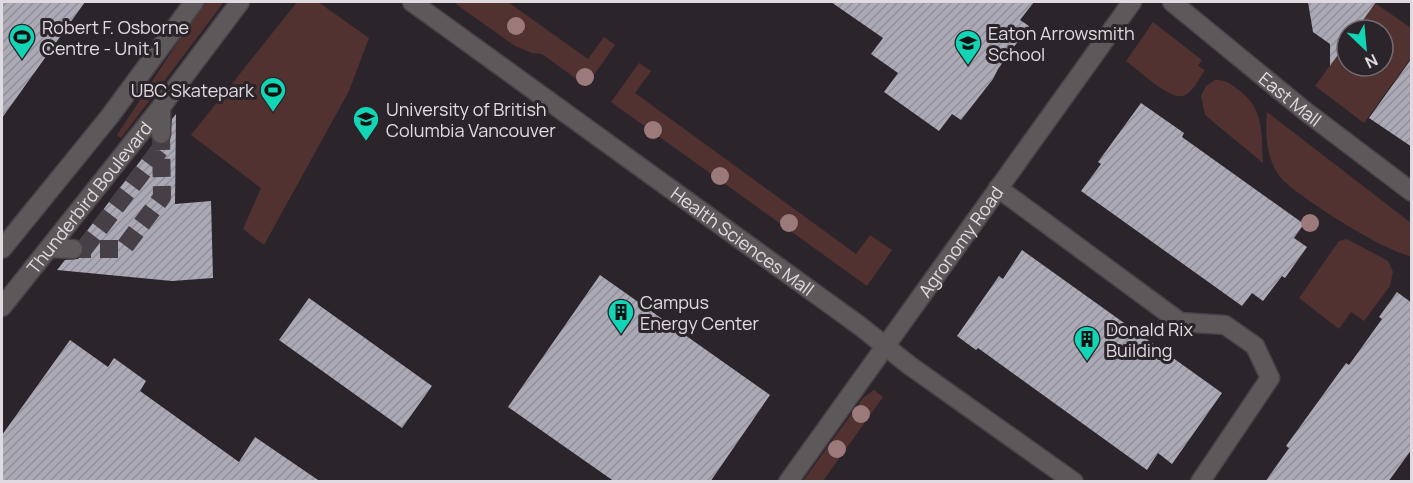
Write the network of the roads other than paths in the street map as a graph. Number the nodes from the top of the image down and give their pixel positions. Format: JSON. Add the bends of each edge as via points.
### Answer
{"nodes":[{"id":1,"x":194,"y":2,"type":"edge"},
{"id":2,"x":240,"y":2,"type":"edge"},
{"id":3,"x":412,"y":2,"type":"edge"},
{"id":4,"x":1132,"y":2,"type":"edge"},
{"id":5,"x":1172,"y":2,"type":"edge"},
{"id":6,"x":161,"y":107,"type":"junction"},
{"id":7,"x":161,"y":134,"type":"tunnel mouth"},
{"id":8,"x":998,"y":188,"type":"junction"},
{"id":9,"x":1412,"y":192,"type":"edge"},
{"id":10,"x":50,"y":248,"type":"junction"},
{"id":11,"x":2,"y":249,"type":"edge"},
{"id":12,"x":73,"y":249,"type":"tunnel mouth"},
{"id":13,"x":2,"y":307,"type":"edge"},
{"id":14,"x":886,"y":345,"type":"junction"},
{"id":15,"x":788,"y":482,"type":"edge"},
{"id":16,"x":1074,"y":482,"type":"edge"},
{"id":17,"x":1200,"y":482,"type":"edge"}],
"edges":[{"from":1,"to":11,"type":"street","name":"Thunderbird Boulevard","via":[[110,116]]},
{"from":2,"to":6,"type":"street","name":"Thunderbird Boulevard"},
{"from":3,"to":14,"type":"street","name":"Health Sciences Mall"},
{"from":4,"to":8,"type":"street","name":"Agronomy Road"},
{"from":5,"to":9,"type":"street","name":"East Mall"},
{"from":6,"to":7,"type":"street"},
{"from":6,"to":10,"type":"street","name":"Thunderbird Boulevard"},
{"from":8,"to":14,"type":"street","name":"Agronomy Road"},
{"from":8,"to":17,"type":"street","via":[[1180,322],[1225,325],[1255,346],[1270,378]]},
{"from":10,"to":12,"type":"street"},
{"from":10,"to":13,"type":"street","name":"Thunderbird Boulevard"},
{"from":14,"to":15,"type":"street","name":"Agronomy Road"},
{"from":14,"to":16,"type":"street","name":"Health Sciences Mall"}]}
